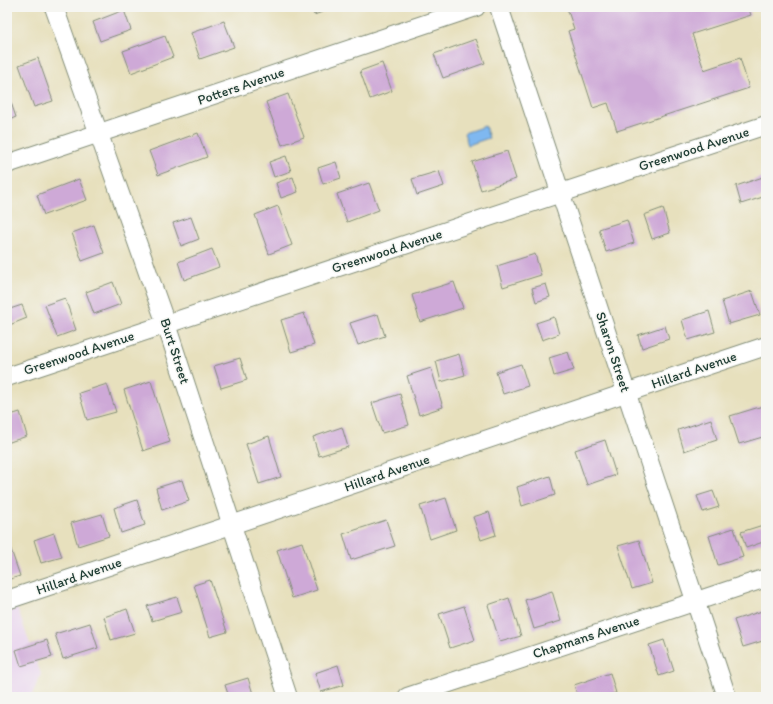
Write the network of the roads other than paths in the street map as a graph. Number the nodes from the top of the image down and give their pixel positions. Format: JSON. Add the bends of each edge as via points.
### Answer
{"nodes":[{"id":1,"x":54,"y":7,"type":"edge"},
{"id":2,"x":476,"y":7,"type":"edge"},
{"id":3,"x":499,"y":7,"type":"edge"},
{"id":4,"x":766,"y":125,"type":"edge"},
{"id":5,"x":99,"y":134,"type":"junction"},
{"id":6,"x":7,"y":164,"type":"edge"},
{"id":7,"x":560,"y":193,"type":"junction"},
{"id":8,"x":166,"y":324,"type":"junction"},
{"id":9,"x":766,"y":346,"type":"edge"},
{"id":10,"x":7,"y":377,"type":"edge"},
{"id":11,"x":626,"y":392,"type":"junction"},
{"id":12,"x":232,"y":525,"type":"junction"},
{"id":13,"x":766,"y":578,"type":"edge"},
{"id":14,"x":7,"y":600,"type":"edge"},
{"id":15,"x":695,"y":601,"type":"junction"},
{"id":16,"x":288,"y":697,"type":"edge"},
{"id":17,"x":407,"y":697,"type":"edge"},
{"id":18,"x":727,"y":697,"type":"edge"}],
"edges":[{"from":1,"to":5,"type":"street","name":"Burt Street"},
{"from":2,"to":5,"type":"street","name":"Potters Avenue"},
{"from":3,"to":7,"type":"street","name":"Sharon Street"},
{"from":4,"to":7,"type":"street","name":"Greenwood Avenue"},
{"from":5,"to":6,"type":"street","name":"Potters Avenue"},
{"from":5,"to":8,"type":"street","name":"Burt Street"},
{"from":7,"to":8,"type":"street","name":"Greenwood Avenue"},
{"from":7,"to":11,"type":"street","name":"Sharon Street"},
{"from":8,"to":10,"type":"street","name":"Greenwood Avenue"},
{"from":8,"to":12,"type":"street","name":"Burt Street"},
{"from":9,"to":11,"type":"street","name":"Hillard Avenue"},
{"from":11,"to":12,"type":"street","name":"Hillard Avenue"},
{"from":11,"to":15,"type":"street","name":"Sharon Street"},
{"from":12,"to":14,"type":"street","name":"Hillard Avenue"},
{"from":12,"to":16,"type":"street","name":"Burt Street"},
{"from":13,"to":15,"type":"street","name":"Chapmans Avenue"},
{"from":15,"to":17,"type":"street","name":"Chapmans Avenue"},
{"from":15,"to":18,"type":"street","name":"Sharon Street"}]}
